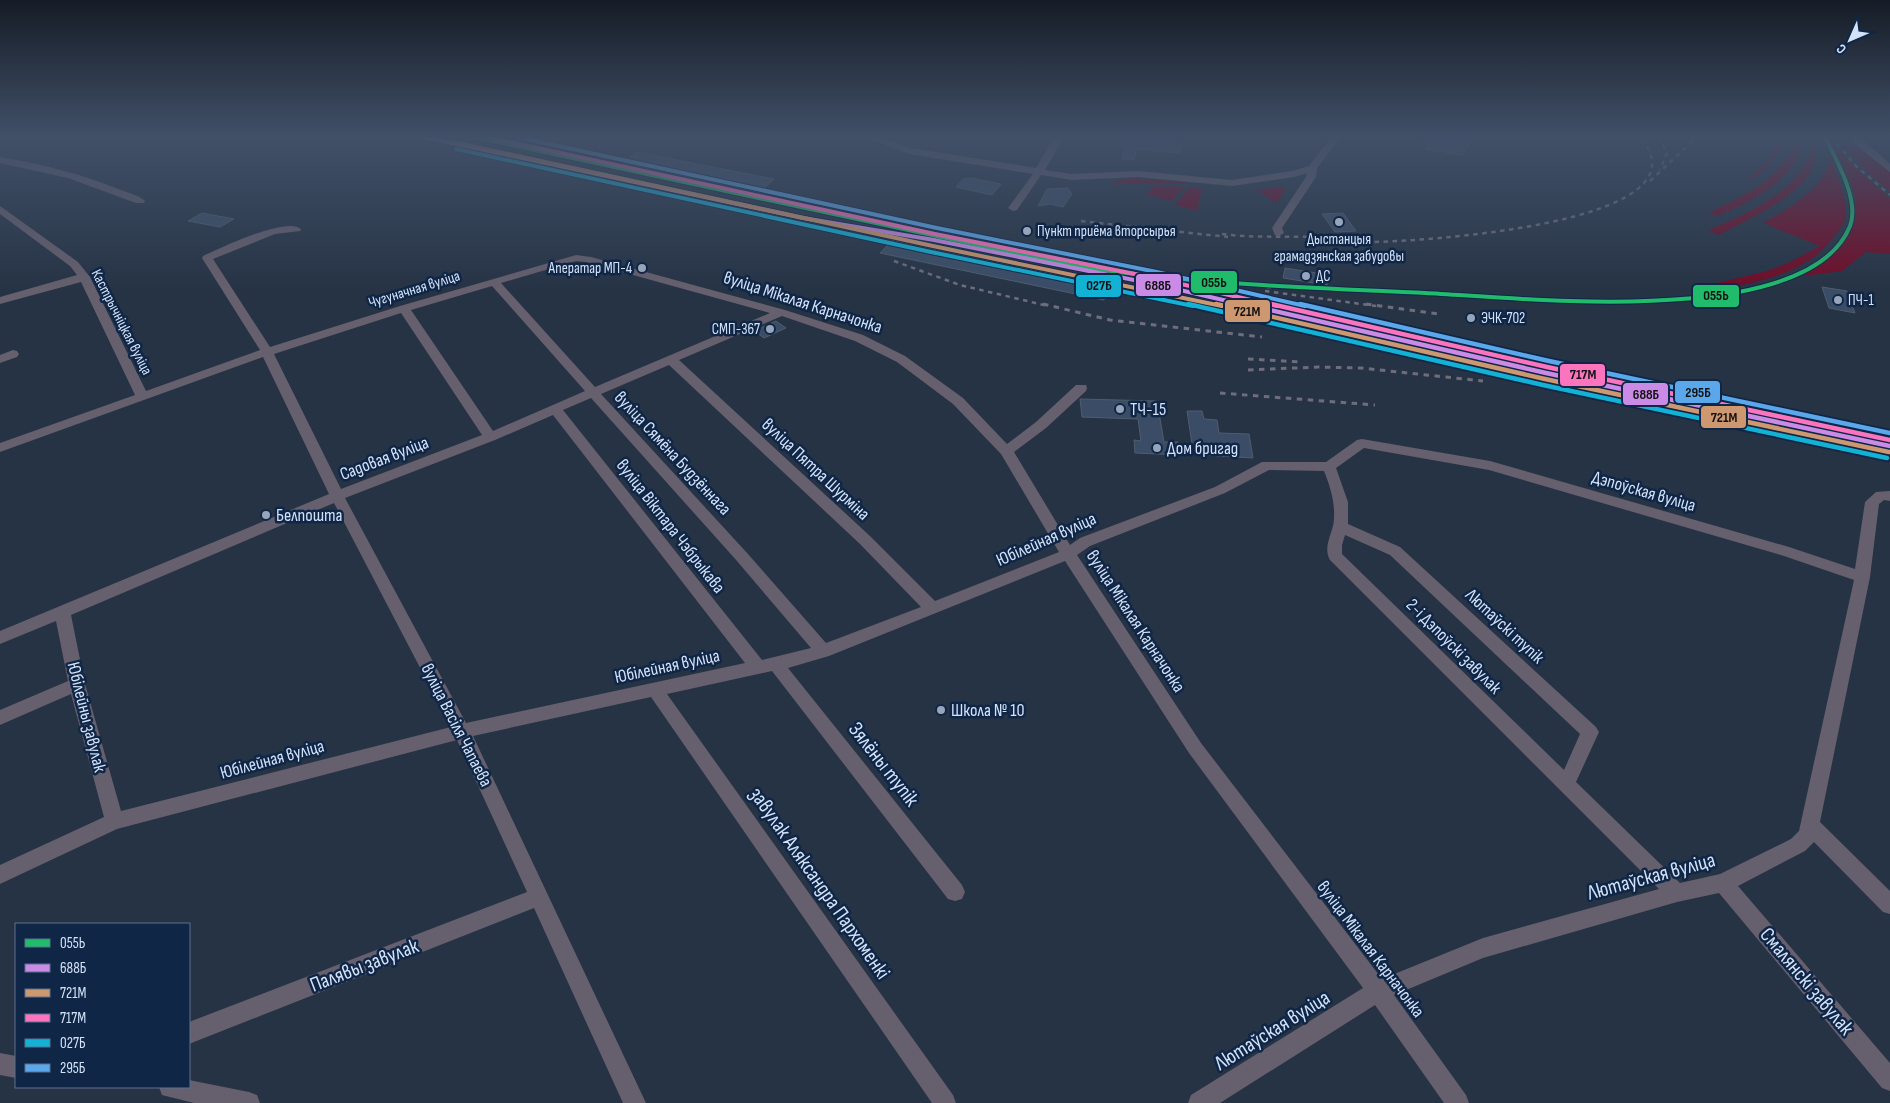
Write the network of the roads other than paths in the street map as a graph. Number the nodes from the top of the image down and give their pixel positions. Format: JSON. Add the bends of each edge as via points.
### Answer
{"nodes":[{"id":1,"x":110,"y":188,"type":"edge"},
{"id":2,"x":1027,"y":188,"type":"edge"},
{"id":3,"x":1302,"y":188,"type":"edge"},
{"id":4,"x":1300,"y":191,"type":"joint"},
{"id":5,"x":140,"y":201,"type":"dead end"},
{"id":6,"x":1013,"y":208,"type":"dead end"},
{"id":7,"x":0,"y":209,"type":"edge"},
{"id":8,"x":296,"y":229,"type":"dead end"},
{"id":9,"x":1278,"y":233,"type":"dead end"},
{"id":10,"x":571,"y":259,"type":"joint"},
{"id":11,"x":84,"y":277,"type":"junction"},
{"id":12,"x":494,"y":282,"type":"junction"},
{"id":13,"x":0,"y":301,"type":"edge"},
{"id":14,"x":404,"y":308,"type":"junction"},
{"id":15,"x":781,"y":312,"type":"junction"},
{"id":16,"x":268,"y":352,"type":"junction"},
{"id":17,"x":14,"y":354,"type":"dead end"},
{"id":18,"x":0,"y":358,"type":"edge"},
{"id":19,"x":671,"y":360,"type":"junction"},
{"id":20,"x":1081,"y":388,"type":"dead end"},
{"id":21,"x":592,"y":394,"type":"junction"},
{"id":22,"x":143,"y":397,"type":"junction"},
{"id":23,"x":554,"y":409,"type":"junction"},
{"id":24,"x":490,"y":437,"type":"junction"},
{"id":25,"x":0,"y":448,"type":"edge"},
{"id":26,"x":1006,"y":451,"type":"junction"},
{"id":27,"x":1329,"y":467,"type":"junction"},
{"id":28,"x":338,"y":496,"type":"junction"},
{"id":29,"x":1881,"y":499,"type":"edge"},
{"id":30,"x":1341,"y":527,"type":"junction"},
{"id":31,"x":1068,"y":554,"type":"junction"},
{"id":32,"x":1862,"y":578,"type":"junction"},
{"id":33,"x":934,"y":609,"type":"junction"},
{"id":34,"x":62,"y":612,"type":"junction"},
{"id":35,"x":0,"y":638,"type":"edge"},
{"id":36,"x":823,"y":651,"type":"junction"},
{"id":37,"x":776,"y":665,"type":"junction"},
{"id":38,"x":758,"y":667,"type":"junction"},
{"id":39,"x":77,"y":684,"type":"junction"},
{"id":40,"x":655,"y":690,"type":"junction"},
{"id":41,"x":0,"y":718,"type":"edge"},
{"id":42,"x":462,"y":731,"type":"junction"},
{"id":43,"x":1566,"y":785,"type":"junction"},
{"id":44,"x":114,"y":821,"type":"junction"},
{"id":45,"x":1810,"y":825,"type":"junction"},
{"id":46,"x":0,"y":875,"type":"edge"},
{"id":47,"x":1723,"y":882,"type":"junction"},
{"id":48,"x":956,"y":892,"type":"dead end"},
{"id":49,"x":1677,"y":893,"type":"junction"},
{"id":50,"x":539,"y":897,"type":"junction"},
{"id":51,"x":1890,"y":905,"type":"edge"},
{"id":52,"x":1378,"y":991,"type":"junction"},
{"id":53,"x":190,"y":1033,"type":"edge"},
{"id":54,"x":0,"y":1064,"type":"edge"},
{"id":55,"x":15,"y":1067,"type":"edge"},
{"id":56,"x":1890,"y":1080,"type":"edge"},
{"id":57,"x":175,"y":1088,"type":"edge"},
{"id":58,"x":249,"y":1103,"type":"edge"},
{"id":59,"x":635,"y":1103,"type":"edge"},
{"id":60,"x":945,"y":1103,"type":"edge"},
{"id":61,"x":1199,"y":1103,"type":"edge"},
{"id":62,"x":1458,"y":1103,"type":"edge"}],
"edges":[{"from":1,"to":5,"type":"street"},
{"from":2,"to":6,"type":"street"},
{"from":3,"to":4,"type":"street"},
{"from":4,"to":9,"type":"street","via":[[1277,228]]},
{"from":7,"to":11,"type":"street","name":"Кастрычніцкая вуліца","via":[[74,264]]},
{"from":8,"to":16,"type":"street","via":[[273,232],[207,258]]},
{"from":10,"to":12,"type":"street","name":"Чугуначная вуліца"},
{"from":10,"to":15,"type":"street","name":"вуліца Мікалая Карначонка","via":[[587,259]]},
{"from":11,"to":13,"type":"street"},
{"from":11,"to":22,"type":"street","name":"Кастрычніцкая вуліца"},
{"from":12,"to":14,"type":"street","name":"Чугуначная вуліца"},
{"from":12,"to":21,"type":"street","name":"вуліца Сямёна Будзённага"},
{"from":14,"to":16,"type":"street","name":"Чугуначная вуліца"},
{"from":14,"to":24,"type":"street"},
{"from":15,"to":19,"type":"street","name":"Садовая вуліца"},
{"from":15,"to":26,"type":"street","name":"вуліца Мікалая Карначонка","via":[[859,338],[900,359],[958,401]]},
{"from":16,"to":22,"type":"street","name":"Чугуначная вуліца"},
{"from":16,"to":28,"type":"street","name":"вуліца Васіля Чапаева"},
{"from":17,"to":18,"type":"street"},
{"from":19,"to":21,"type":"street","name":"Садовая вуліца"},
{"from":19,"to":33,"type":"street","name":"вуліца Пятра Шурміна","via":[[865,540]]},
{"from":20,"to":26,"type":"street","via":[[1041,425]]},
{"from":21,"to":23,"type":"street","name":"Садовая вуліца"},
{"from":21,"to":36,"type":"street","name":"вуліца Сямёна Будзённага","via":[[754,570]]},
{"from":22,"to":25,"type":"street","name":"Чугуначная вуліца"},
{"from":23,"to":24,"type":"street","name":"Садовая вуліца"},
{"from":23,"to":38,"type":"street","name":"вуліца Віктара Чэбрыкава"},
{"from":24,"to":28,"type":"street","name":"Садовая вуліца"},
{"from":26,"to":31,"type":"street","name":"вуліца Мікалая Карначонка"},
{"from":27,"to":30,"type":"street","name":"2-і Дэпоўскі завулак","via":[[1340,495]]},
{"from":27,"to":31,"type":"street","name":"Юбілейная вуліца","via":[[1267,465],[1220,490],[1085,542]]},
{"from":27,"to":32,"type":"street","name":"Дэпоўская вуліца","via":[[1362,443],[1490,466],[1789,552]]},
{"from":28,"to":34,"type":"street","name":"Садовая вуліца"},
{"from":28,"to":42,"type":"street","name":"вуліца Васіля Чапаева"},
{"from":29,"to":32,"type":"street","name":"Лютаўская вуліца"},
{"from":30,"to":43,"type":"street","name":"2-і Дэпоўскі завулак","via":[[1333,543],[1335,556]]},
{"from":30,"to":43,"type":"street","name":"Лютаўскі тупік","via":[[1395,551],[1590,732]]},
{"from":31,"to":33,"type":"street","name":"Юбілейная вуліца"},
{"from":31,"to":52,"type":"street","name":"вуліца Мікалая Карначонка","via":[[1195,748]]},
{"from":32,"to":45,"type":"street","name":"Лютаўская вуліца"},
{"from":33,"to":36,"type":"street","name":"Юбілейная вуліца"},
{"from":34,"to":35,"type":"street","name":"Садовая вуліца"},
{"from":34,"to":39,"type":"street","name":"Юбілейны завулак"},
{"from":36,"to":37,"type":"street","name":"Юбілейная вуліца"},
{"from":37,"to":38,"type":"street","name":"Юбілейная вуліца"},
{"from":37,"to":48,"type":"street","name":"Зялёны тупік"},
{"from":38,"to":40,"type":"street","name":"Юбілейная вуліца"},
{"from":39,"to":41,"type":"street"},
{"from":39,"to":44,"type":"street","name":"Юбілейны завулак"},
{"from":40,"to":42,"type":"street","name":"Юбілейная вуліца"},
{"from":40,"to":60,"type":"street","name":"завулак Аляксандра Пархоменкі"},
{"from":42,"to":44,"type":"street","name":"Юбілейная вуліца"},
{"from":42,"to":50,"type":"street","name":"вуліца Васіля Чапаева"},
{"from":43,"to":49,"type":"street","name":"2-і Дэпоўскі завулак"},
{"from":44,"to":46,"type":"street","name":"Юбілейная вуліца"},
{"from":45,"to":47,"type":"street","name":"Лютаўская вуліца","via":[[1808,835],[1798,845]]},
{"from":45,"to":51,"type":"street"},
{"from":47,"to":49,"type":"street","name":"Лютаўская вуліца"},
{"from":47,"to":56,"type":"street","name":"Смалянскі завулак"},
{"from":49,"to":52,"type":"street","name":"Лютаўская вуліца","via":[[1484,948]]},
{"from":50,"to":53,"type":"street","name":"Палявы завулак"},
{"from":50,"to":59,"type":"street","name":"вуліца Васіля Чапаева"},
{"from":52,"to":61,"type":"street","name":"Лютаўская вуліца"},
{"from":52,"to":62,"type":"street","name":"вуліца Мікалая Карначонка"},
{"from":54,"to":55,"type":"street"},
{"from":57,"to":58,"type":"street"}]}
